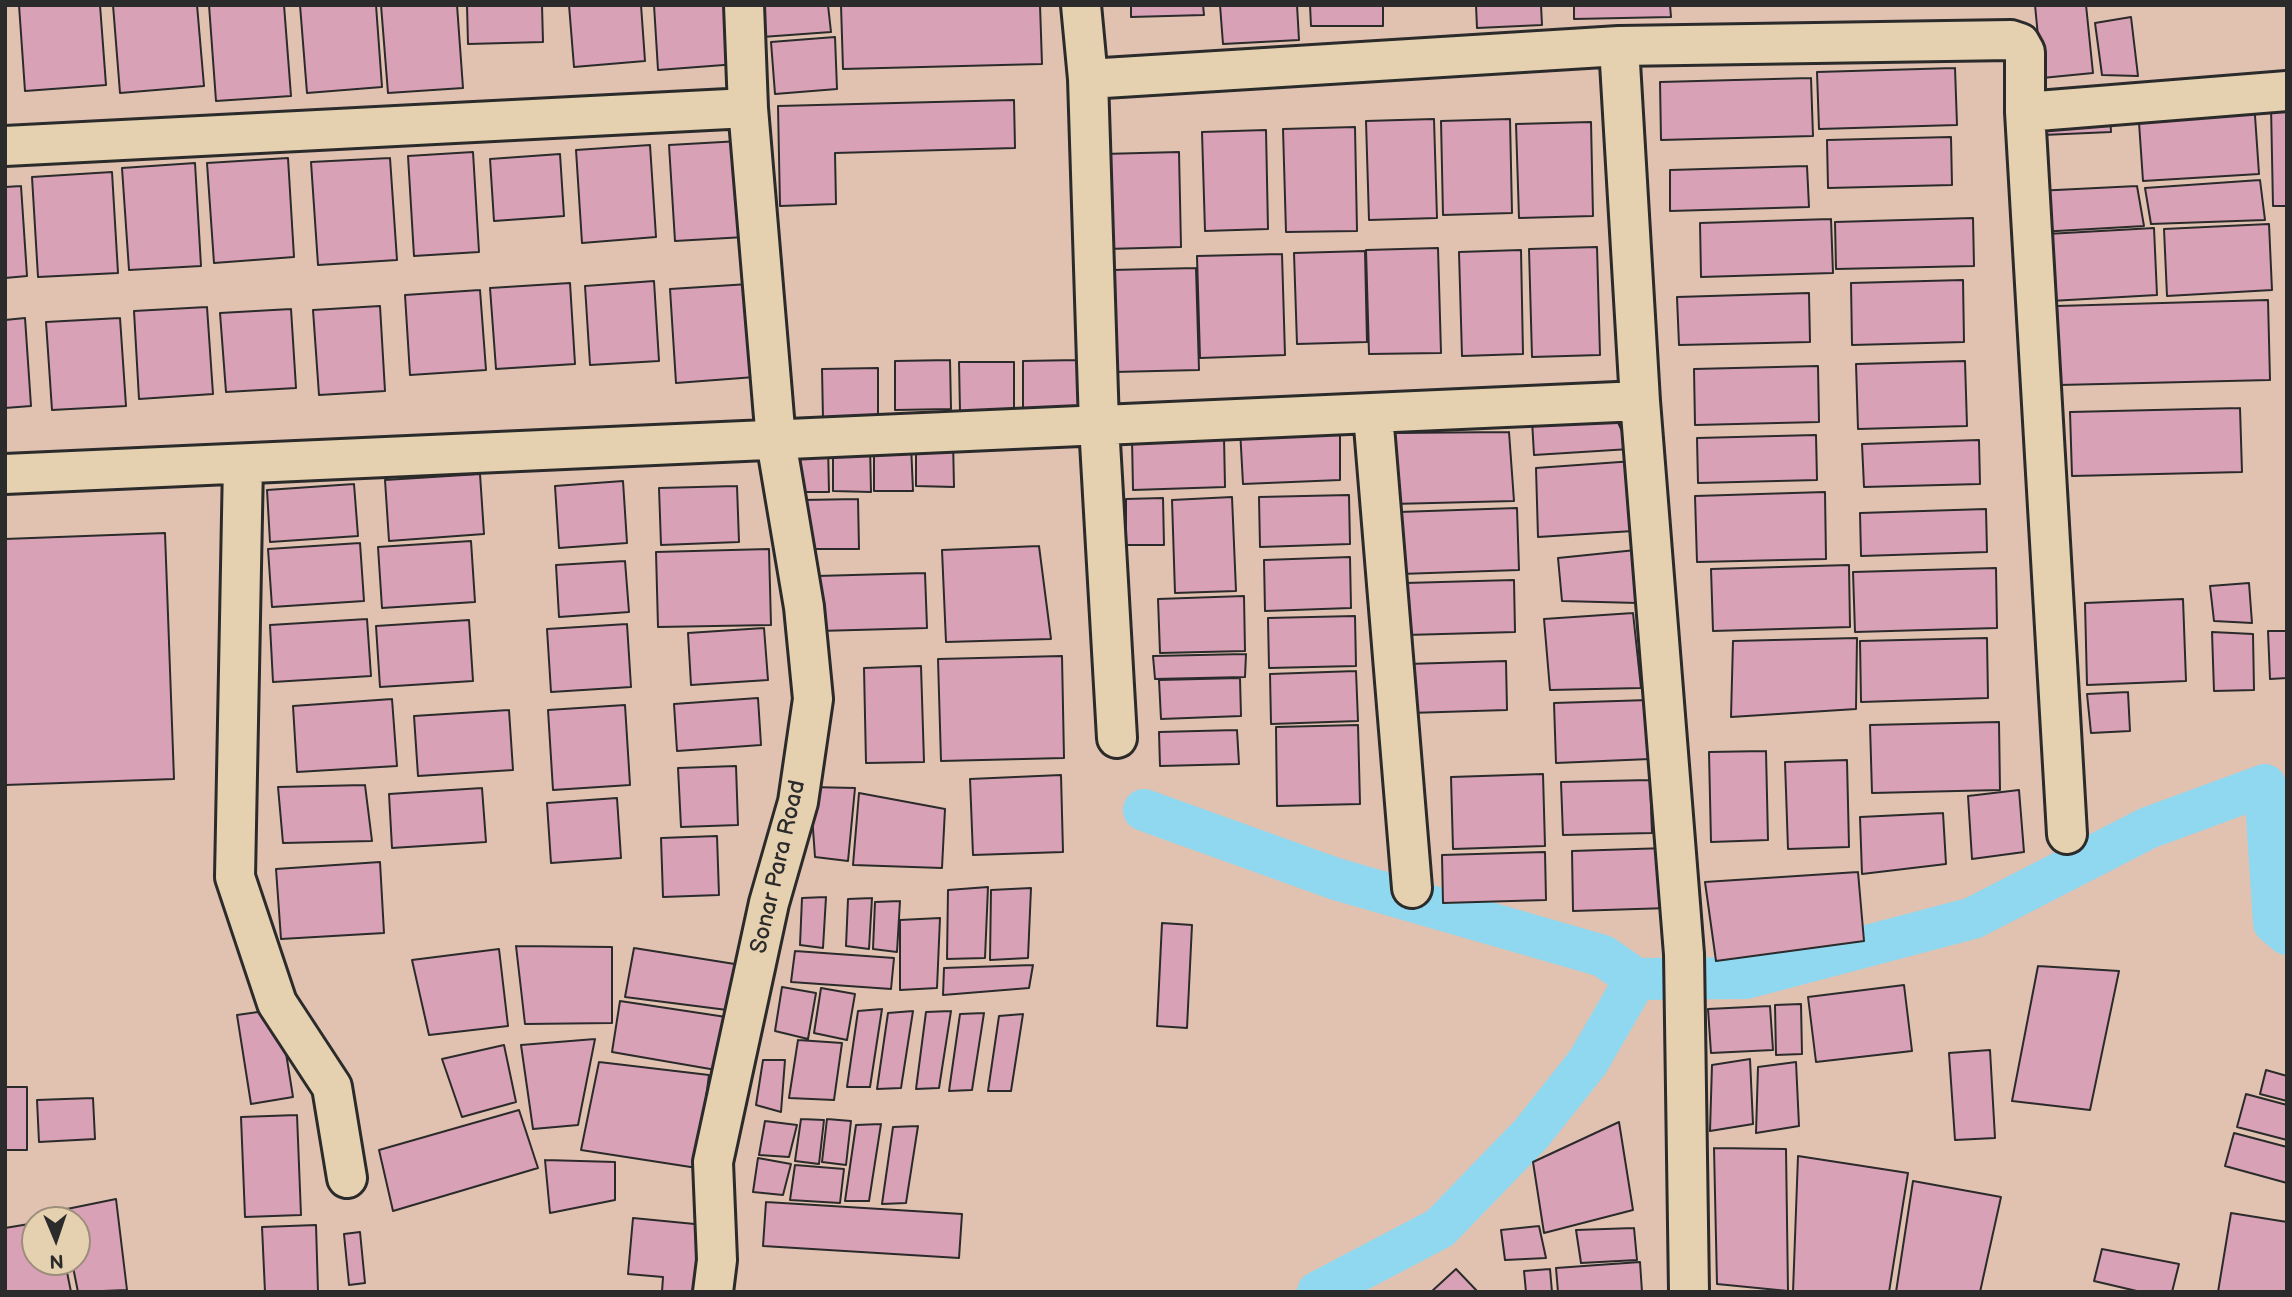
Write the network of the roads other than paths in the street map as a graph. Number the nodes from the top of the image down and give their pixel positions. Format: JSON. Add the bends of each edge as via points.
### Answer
{"nodes":[{"id":1,"x":744,"y":5,"type":"edge"},
{"id":2,"x":1081,"y":5,"type":"edge"},
{"id":3,"x":1619,"y":46,"type":"junction"},
{"id":4,"x":1088,"y":79,"type":"junction"},
{"id":5,"x":2287,"y":91,"type":"edge"},
{"id":6,"x":748,"y":108,"type":"junction"},
{"id":7,"x":2025,"y":112,"type":"junction"},
{"id":8,"x":5,"y":146,"type":"edge"},
{"id":9,"x":1640,"y":401,"type":"junction"},
{"id":10,"x":1373,"y":414,"type":"junction"},
{"id":11,"x":1098,"y":425,"type":"junction"},
{"id":12,"x":776,"y":440,"type":"junction"},
{"id":13,"x":243,"y":464,"type":"junction"},
{"id":14,"x":5,"y":474,"type":"edge"},
{"id":15,"x":1117,"y":738,"type":"dead end"},
{"id":16,"x":2067,"y":834,"type":"dead end"},
{"id":17,"x":1412,"y":888,"type":"dead end"},
{"id":18,"x":347,"y":1178,"type":"dead end"},
{"id":19,"x":713,"y":1292,"type":"edge"},
{"id":20,"x":1689,"y":1292,"type":"edge"}],
"edges":[{"from":1,"to":6,"type":"street","name":"Sonar Para Road"},
{"from":2,"to":4,"type":"street"},
{"from":3,"to":4,"type":"street"},
{"from":3,"to":7,"type":"street","via":[[2011,40],[2020,43],[2025,52]]},
{"from":3,"to":9,"type":"street"},
{"from":4,"to":11,"type":"street"},
{"from":5,"to":7,"type":"street"},
{"from":6,"to":8,"type":"street"},
{"from":6,"to":12,"type":"street","name":"Sonar Para Road"},
{"from":7,"to":16,"type":"street"},
{"from":9,"to":10,"type":"street"},
{"from":9,"to":20,"type":"street","via":[[1685,954]]},
{"from":10,"to":11,"type":"street"},
{"from":10,"to":17,"type":"street"},
{"from":11,"to":12,"type":"street"},
{"from":11,"to":15,"type":"street"},
{"from":12,"to":13,"type":"street"},
{"from":12,"to":19,"type":"street","name":"Sonar Para Road","via":[[804,607],[813,699],[798,802],[769,903],[713,1162]]},
{"from":13,"to":14,"type":"street"},
{"from":13,"to":18,"type":"street","via":[[235,877],[277,1003],[332,1087]]}]}
